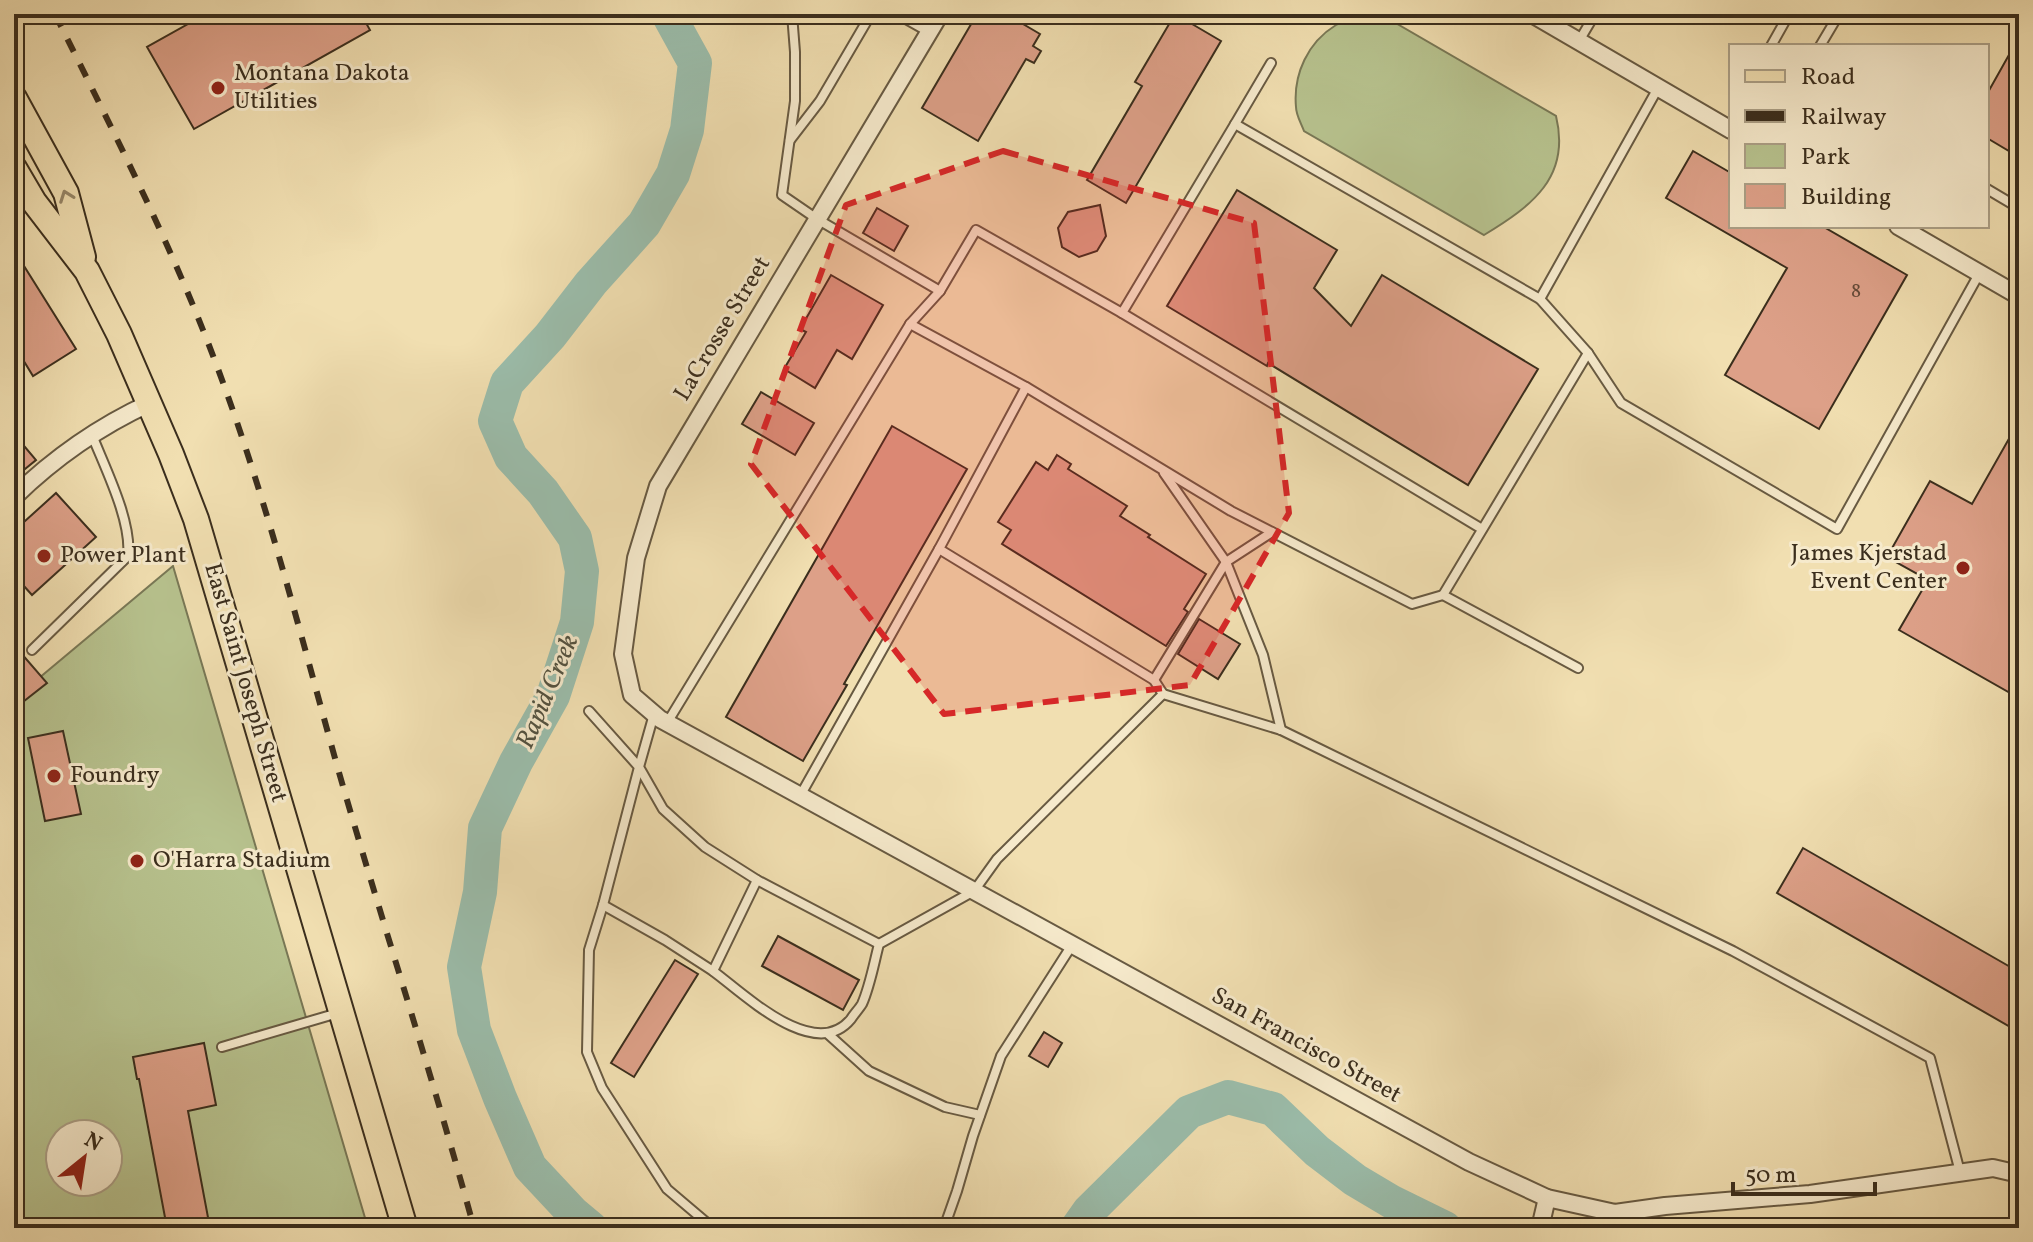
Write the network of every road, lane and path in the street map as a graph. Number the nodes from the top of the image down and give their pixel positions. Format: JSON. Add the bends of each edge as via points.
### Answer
{"nodes":[{"id":1,"x":792,"y":14,"type":"edge"},
{"id":2,"x":871,"y":14,"type":"edge"},
{"id":3,"x":897,"y":14,"type":"edge"},
{"id":4,"x":940,"y":14,"type":"edge"},
{"id":5,"x":1532,"y":14,"type":"edge"},
{"id":6,"x":1595,"y":14,"type":"edge"},
{"id":7,"x":1789,"y":14,"type":"edge"},
{"id":8,"x":1839,"y":14,"type":"edge"},
{"id":9,"x":929,"y":32,"type":"junction"},
{"id":10,"x":1579,"y":41,"type":"junction"},
{"id":11,"x":1772,"y":44,"type":"edge"},
{"id":12,"x":1821,"y":44,"type":"edge"},
{"id":13,"x":1271,"y":63,"type":"dead end"},
{"id":14,"x":1659,"y":88,"type":"junction"},
{"id":15,"x":14,"y":98,"type":"edge"},
{"id":16,"x":1235,"y":124,"type":"junction"},
{"id":17,"x":1729,"y":124,"type":"edge"},
{"id":18,"x":789,"y":141,"type":"junction"},
{"id":19,"x":14,"y":168,"type":"edge"},
{"id":20,"x":1989,"y":190,"type":"edge"},
{"id":21,"x":2019,"y":208,"type":"edge"},
{"id":22,"x":817,"y":219,"type":"junction"},
{"id":23,"x":1901,"y":228,"type":"edge"},
{"id":24,"x":87,"y":271,"type":"junction"},
{"id":25,"x":1979,"y":274,"type":"junction"},
{"id":26,"x":940,"y":291,"type":"junction"},
{"id":27,"x":2019,"y":296,"type":"edge"},
{"id":28,"x":1540,"y":299,"type":"junction"},
{"id":29,"x":1122,"y":313,"type":"junction"},
{"id":30,"x":910,"y":324,"type":"junction"},
{"id":31,"x":1588,"y":353,"type":"junction"},
{"id":32,"x":1026,"y":387,"type":"junction"},
{"id":33,"x":150,"y":403,"type":"junction"},
{"id":34,"x":92,"y":435,"type":"junction"},
{"id":35,"x":1162,"y":469,"type":"junction"},
{"id":36,"x":14,"y":497,"type":"edge"},
{"id":37,"x":1482,"y":529,"type":"junction"},
{"id":38,"x":1272,"y":532,"type":"junction"},
{"id":39,"x":939,"y":549,"type":"junction"},
{"id":40,"x":1226,"y":562,"type":"junction"},
{"id":41,"x":1443,"y":595,"type":"junction"},
{"id":42,"x":32,"y":650,"type":"dead end"},
{"id":43,"x":1578,"y":668,"type":"dead end"},
{"id":44,"x":1154,"y":680,"type":"junction"},
{"id":45,"x":1163,"y":694,"type":"junction"},
{"id":46,"x":632,"y":695,"type":"joint"},
{"id":47,"x":589,"y":711,"type":"dead end"},
{"id":48,"x":660,"y":719,"type":"junction"},
{"id":49,"x":1281,"y":730,"type":"junction"},
{"id":50,"x":639,"y":767,"type":"junction"},
{"id":51,"x":800,"y":796,"type":"junction"},
{"id":52,"x":757,"y":880,"type":"junction"},
{"id":53,"x":974,"y":891,"type":"junction"},
{"id":54,"x":603,"y":905,"type":"junction"},
{"id":55,"x":879,"y":944,"type":"junction"},
{"id":56,"x":1072,"y":945,"type":"junction"},
{"id":57,"x":713,"y":971,"type":"junction"},
{"id":58,"x":342,"y":1012,"type":"junction"},
{"id":59,"x":828,"y":1034,"type":"junction"},
{"id":60,"x":222,"y":1047,"type":"dead end"},
{"id":61,"x":980,"y":1115,"type":"junction"},
{"id":62,"x":1960,"y":1173,"type":"junction"},
{"id":63,"x":2019,"y":1174,"type":"edge"},
{"id":64,"x":1547,"y":1198,"type":"junction"},
{"id":65,"x":1540,"y":1227,"type":"edge"},
{"id":66,"x":405,"y":1228,"type":"edge"},
{"id":67,"x":713,"y":1228,"type":"edge"},
{"id":68,"x":944,"y":1228,"type":"edge"}],
"edges":[{"from":1,"to":18,"type":"lane","via":[[795,101]]},
{"from":2,"to":18,"type":"lane","via":[[820,101]]},
{"from":3,"to":9,"type":"lane"},
{"from":4,"to":9,"type":"street","name":"LaCrosse Street"},
{"from":5,"to":10,"type":"street"},
{"from":6,"to":10,"type":"lane"},
{"from":7,"to":11,"type":"lane"},
{"from":8,"to":12,"type":"lane"},
{"from":9,"to":22,"type":"street","name":"LaCrosse Street"},
{"from":10,"to":14,"type":"street"},
{"from":13,"to":16,"type":"lane"},
{"from":14,"to":17,"type":"street"},
{"from":14,"to":28,"type":"lane"},
{"from":24,"to":15,"type":"main road","one_way":true,"via":[[66,193]]},
{"from":16,"to":28,"type":"lane"},
{"from":16,"to":29,"type":"lane"},
{"from":18,"to":22,"type":"lane","via":[[782,195]]},
{"from":19,"to":24,"type":"main road","name":"East Saint Joseph Street"},
{"from":20,"to":21,"type":"lane"},
{"from":22,"to":26,"type":"lane"},
{"from":22,"to":46,"type":"street","name":"LaCrosse Street","via":[[658,486],[636,558],[623,654]]},
{"from":23,"to":25,"type":"street"},
{"from":24,"to":33,"type":"main road","name":"East Saint Joseph Street"},
{"from":25,"to":27,"type":"street"},
{"from":25,"to":31,"type":"lane","via":[[1837,529],[1621,403]]},
{"from":26,"to":29,"type":"lane","via":[[976,230]]},
{"from":26,"to":30,"type":"lane"},
{"from":28,"to":31,"type":"lane"},
{"from":29,"to":37,"type":"lane"},
{"from":30,"to":32,"type":"lane"},
{"from":30,"to":48,"type":"lane"},
{"from":31,"to":37,"type":"lane"},
{"from":32,"to":35,"type":"lane"},
{"from":32,"to":39,"type":"lane"},
{"from":33,"to":34,"type":"street"},
{"from":33,"to":58,"type":"main road","name":"East Saint Joseph Street","via":[[196,519]]},
{"from":34,"to":36,"type":"street"},
{"from":34,"to":42,"type":"lane","via":[[130,542],[128,556]]},
{"from":35,"to":38,"type":"lane"},
{"from":35,"to":40,"type":"lane"},
{"from":37,"to":41,"type":"lane"},
{"from":38,"to":40,"type":"lane"},
{"from":38,"to":41,"type":"lane","via":[[1412,604]]},
{"from":39,"to":44,"type":"lane"},
{"from":39,"to":51,"type":"lane"},
{"from":40,"to":44,"type":"lane"},
{"from":40,"to":49,"type":"lane","via":[[1263,655]]},
{"from":41,"to":43,"type":"lane"},
{"from":44,"to":45,"type":"lane"},
{"from":45,"to":49,"type":"lane"},
{"from":45,"to":53,"type":"lane","via":[[997,859]]},
{"from":46,"to":48,"type":"street","name":"San Francisco Street"},
{"from":47,"to":50,"type":"lane"},
{"from":48,"to":50,"type":"lane"},
{"from":48,"to":51,"type":"street","name":"San Francisco Street"},
{"from":49,"to":62,"type":"lane","via":[[1733,951],[1930,1058]]},
{"from":50,"to":52,"type":"lane","via":[[663,809],[705,847]]},
{"from":50,"to":54,"type":"lane"},
{"from":51,"to":53,"type":"street","name":"San Francisco Street"},
{"from":52,"to":55,"type":"lane"},
{"from":52,"to":57,"type":"lane"},
{"from":53,"to":55,"type":"lane"},
{"from":53,"to":56,"type":"street","name":"San Francisco Street"},
{"from":54,"to":57,"type":"lane"},
{"from":54,"to":67,"type":"lane","via":[[589,950],[587,1052],[602,1088],[667,1189]]},
{"from":55,"to":59,"type":"lane","via":[[862,1005],[847,1024]]},
{"from":56,"to":61,"type":"lane","via":[[1001,1056]]},
{"from":56,"to":64,"type":"street","name":"San Francisco Street","via":[[1469,1162]]},
{"from":57,"to":59,"type":"lane","via":[[768,1013],[808,1033]]},
{"from":58,"to":60,"type":"lane"},
{"from":58,"to":66,"type":"main road","name":"East Saint Joseph Street"},
{"from":59,"to":61,"type":"lane","via":[[869,1071],[945,1107]]},
{"from":61,"to":68,"type":"lane"},
{"from":62,"to":63,"type":"street","name":"San Francisco Street","via":[[1993,1168]]},
{"from":62,"to":64,"type":"street","name":"San Francisco Street","via":[[1615,1213]]},
{"from":64,"to":65,"type":"street"}]}
